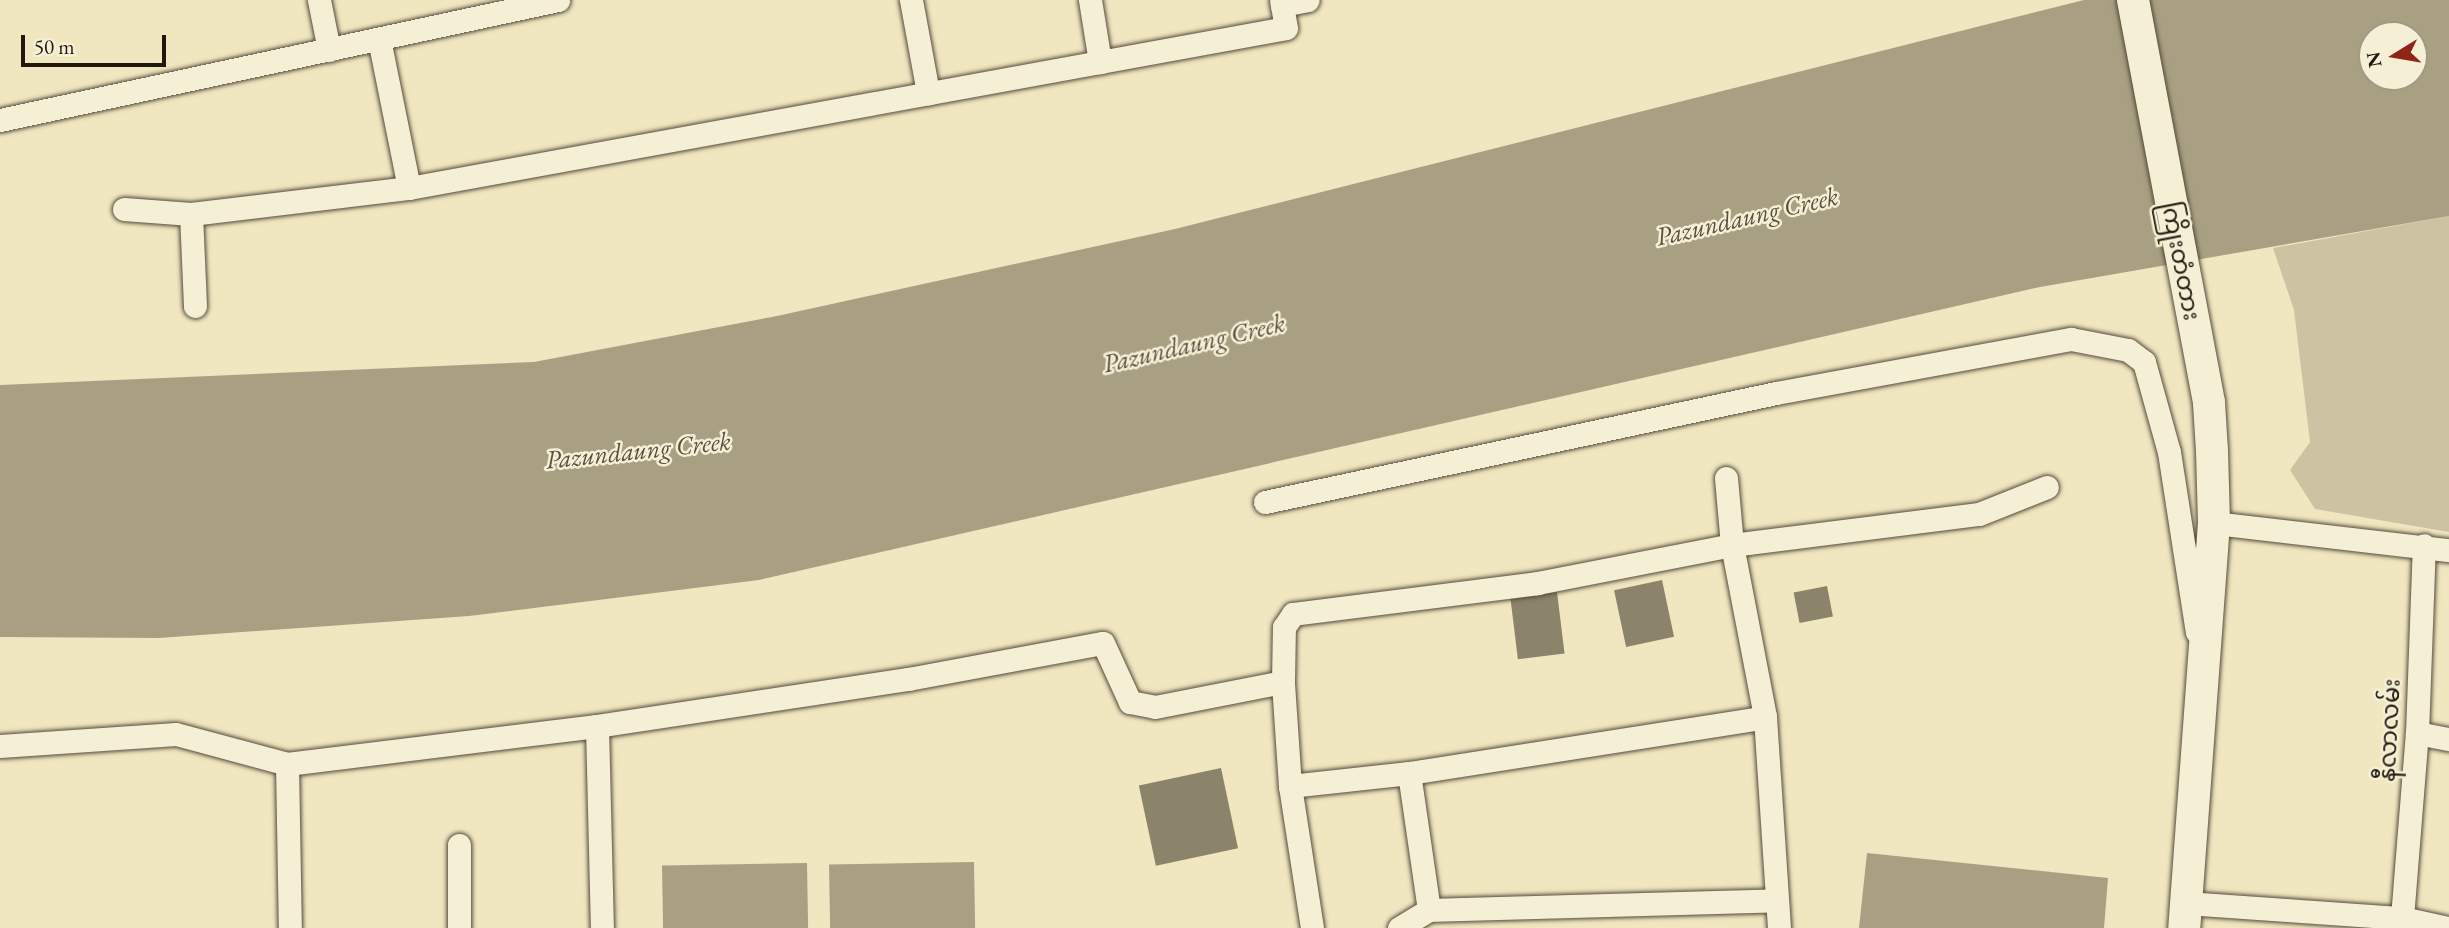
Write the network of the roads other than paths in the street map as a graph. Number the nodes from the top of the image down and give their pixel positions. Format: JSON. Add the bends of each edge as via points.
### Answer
{"nodes":[{"id":1,"x":319,"y":0,"type":"edge"},
{"id":2,"x":558,"y":0,"type":"edge"},
{"id":3,"x":911,"y":0,"type":"edge"},
{"id":4,"x":1090,"y":0,"type":"edge"},
{"id":5,"x":1308,"y":0,"type":"edge"},
{"id":6,"x":2133,"y":0,"type":"edge"},
{"id":7,"x":1283,"y":11,"type":"edge"},
{"id":8,"x":379,"y":39,"type":"junction"},
{"id":9,"x":328,"y":50,"type":"junction"},
{"id":10,"x":1100,"y":62,"type":"junction"},
{"id":11,"x":928,"y":93,"type":"junction"},
{"id":12,"x":0,"y":120,"type":"edge"},
{"id":13,"x":409,"y":188,"type":"junction"},
{"id":14,"x":124,"y":209,"type":"dead end"},
{"id":15,"x":191,"y":215,"type":"junction"},
{"id":16,"x":195,"y":306,"type":"dead end"},
{"id":17,"x":1726,"y":478,"type":"dead end"},
{"id":18,"x":2047,"y":487,"type":"dead end"},
{"id":19,"x":1265,"y":502,"type":"dead end"},
{"id":20,"x":2213,"y":517,"type":"junction"},
{"id":21,"x":1732,"y":545,"type":"junction"},
{"id":22,"x":2424,"y":545,"type":"junction"},
{"id":23,"x":2449,"y":550,"type":"edge"},
{"id":24,"x":2203,"y":673,"type":"junction"},
{"id":25,"x":1283,"y":682,"type":"junction"},
{"id":26,"x":1766,"y":716,"type":"junction"},
{"id":27,"x":597,"y":726,"type":"junction"},
{"id":28,"x":2417,"y":733,"type":"junction"},
{"id":29,"x":2449,"y":739,"type":"edge"},
{"id":30,"x":0,"y":746,"type":"edge"},
{"id":31,"x":287,"y":764,"type":"junction"},
{"id":32,"x":1409,"y":773,"type":"junction"},
{"id":33,"x":1290,"y":786,"type":"junction"},
{"id":34,"x":459,"y":845,"type":"dead end"},
{"id":35,"x":1777,"y":901,"type":"junction"},
{"id":36,"x":1429,"y":910,"type":"junction"},
{"id":37,"x":2185,"y":916,"type":"edge"},
{"id":38,"x":2402,"y":918,"type":"junction"},
{"id":39,"x":290,"y":928,"type":"edge"},
{"id":40,"x":459,"y":928,"type":"edge"},
{"id":41,"x":602,"y":928,"type":"edge"},
{"id":42,"x":1312,"y":928,"type":"edge"},
{"id":43,"x":1399,"y":928,"type":"edge"},
{"id":44,"x":1779,"y":928,"type":"edge"},
{"id":45,"x":2448,"y":928,"type":"edge"}],
"edges":[{"from":1,"to":9,"type":"street"},
{"from":2,"to":8,"type":"street"},
{"from":3,"to":11,"type":"street"},
{"from":4,"to":10,"type":"street"},
{"from":5,"to":7,"type":"street"},
{"from":6,"to":20,"type":"main road","name":"ကြိုးတံတား","via":[[2208,403]]},
{"from":7,"to":10,"type":"street"},
{"from":8,"to":9,"type":"street"},
{"from":8,"to":13,"type":"street"},
{"from":9,"to":12,"type":"street"},
{"from":10,"to":11,"type":"street"},
{"from":11,"to":13,"type":"street"},
{"from":13,"to":15,"type":"street"},
{"from":14,"to":15,"type":"street"},
{"from":15,"to":16,"type":"street"},
{"from":17,"to":21,"type":"street"},
{"from":18,"to":21,"type":"street","via":[[1979,514]]},
{"from":19,"to":24,"type":"street","via":[[1776,393],[2071,339],[2129,350],[2144,362],[2169,453]]},
{"from":20,"to":22,"type":"street"},
{"from":20,"to":24,"type":"main road","name":"ကြိုးတံတား"},
{"from":21,"to":25,"type":"street","via":[[1537,583],[1293,614],[1284,627]]},
{"from":21,"to":26,"type":"street"},
{"from":22,"to":23,"type":"street"},
{"from":22,"to":28,"type":"street","name":"နီလာလမ်း"},
{"from":24,"to":37,"type":"main road","name":"ကြိုးတံတား"},
{"from":25,"to":27,"type":"street","via":[[1155,707],[1129,702],[1103,643],[908,679]]},
{"from":25,"to":33,"type":"street"},
{"from":26,"to":32,"type":"street"},
{"from":26,"to":35,"type":"street"},
{"from":27,"to":31,"type":"street"},
{"from":27,"to":41,"type":"street"},
{"from":28,"to":29,"type":"street"},
{"from":28,"to":38,"type":"street","name":"နီလာလမ်း"},
{"from":30,"to":31,"type":"street","via":[[176,734]]},
{"from":31,"to":39,"type":"street"},
{"from":32,"to":33,"type":"street"},
{"from":32,"to":36,"type":"street"},
{"from":33,"to":42,"type":"street"},
{"from":34,"to":40,"type":"street"},
{"from":35,"to":36,"type":"street"},
{"from":35,"to":44,"type":"street"},
{"from":36,"to":43,"type":"street"},
{"from":37,"to":38,"type":"street"},
{"from":38,"to":45,"type":"street"}]}
